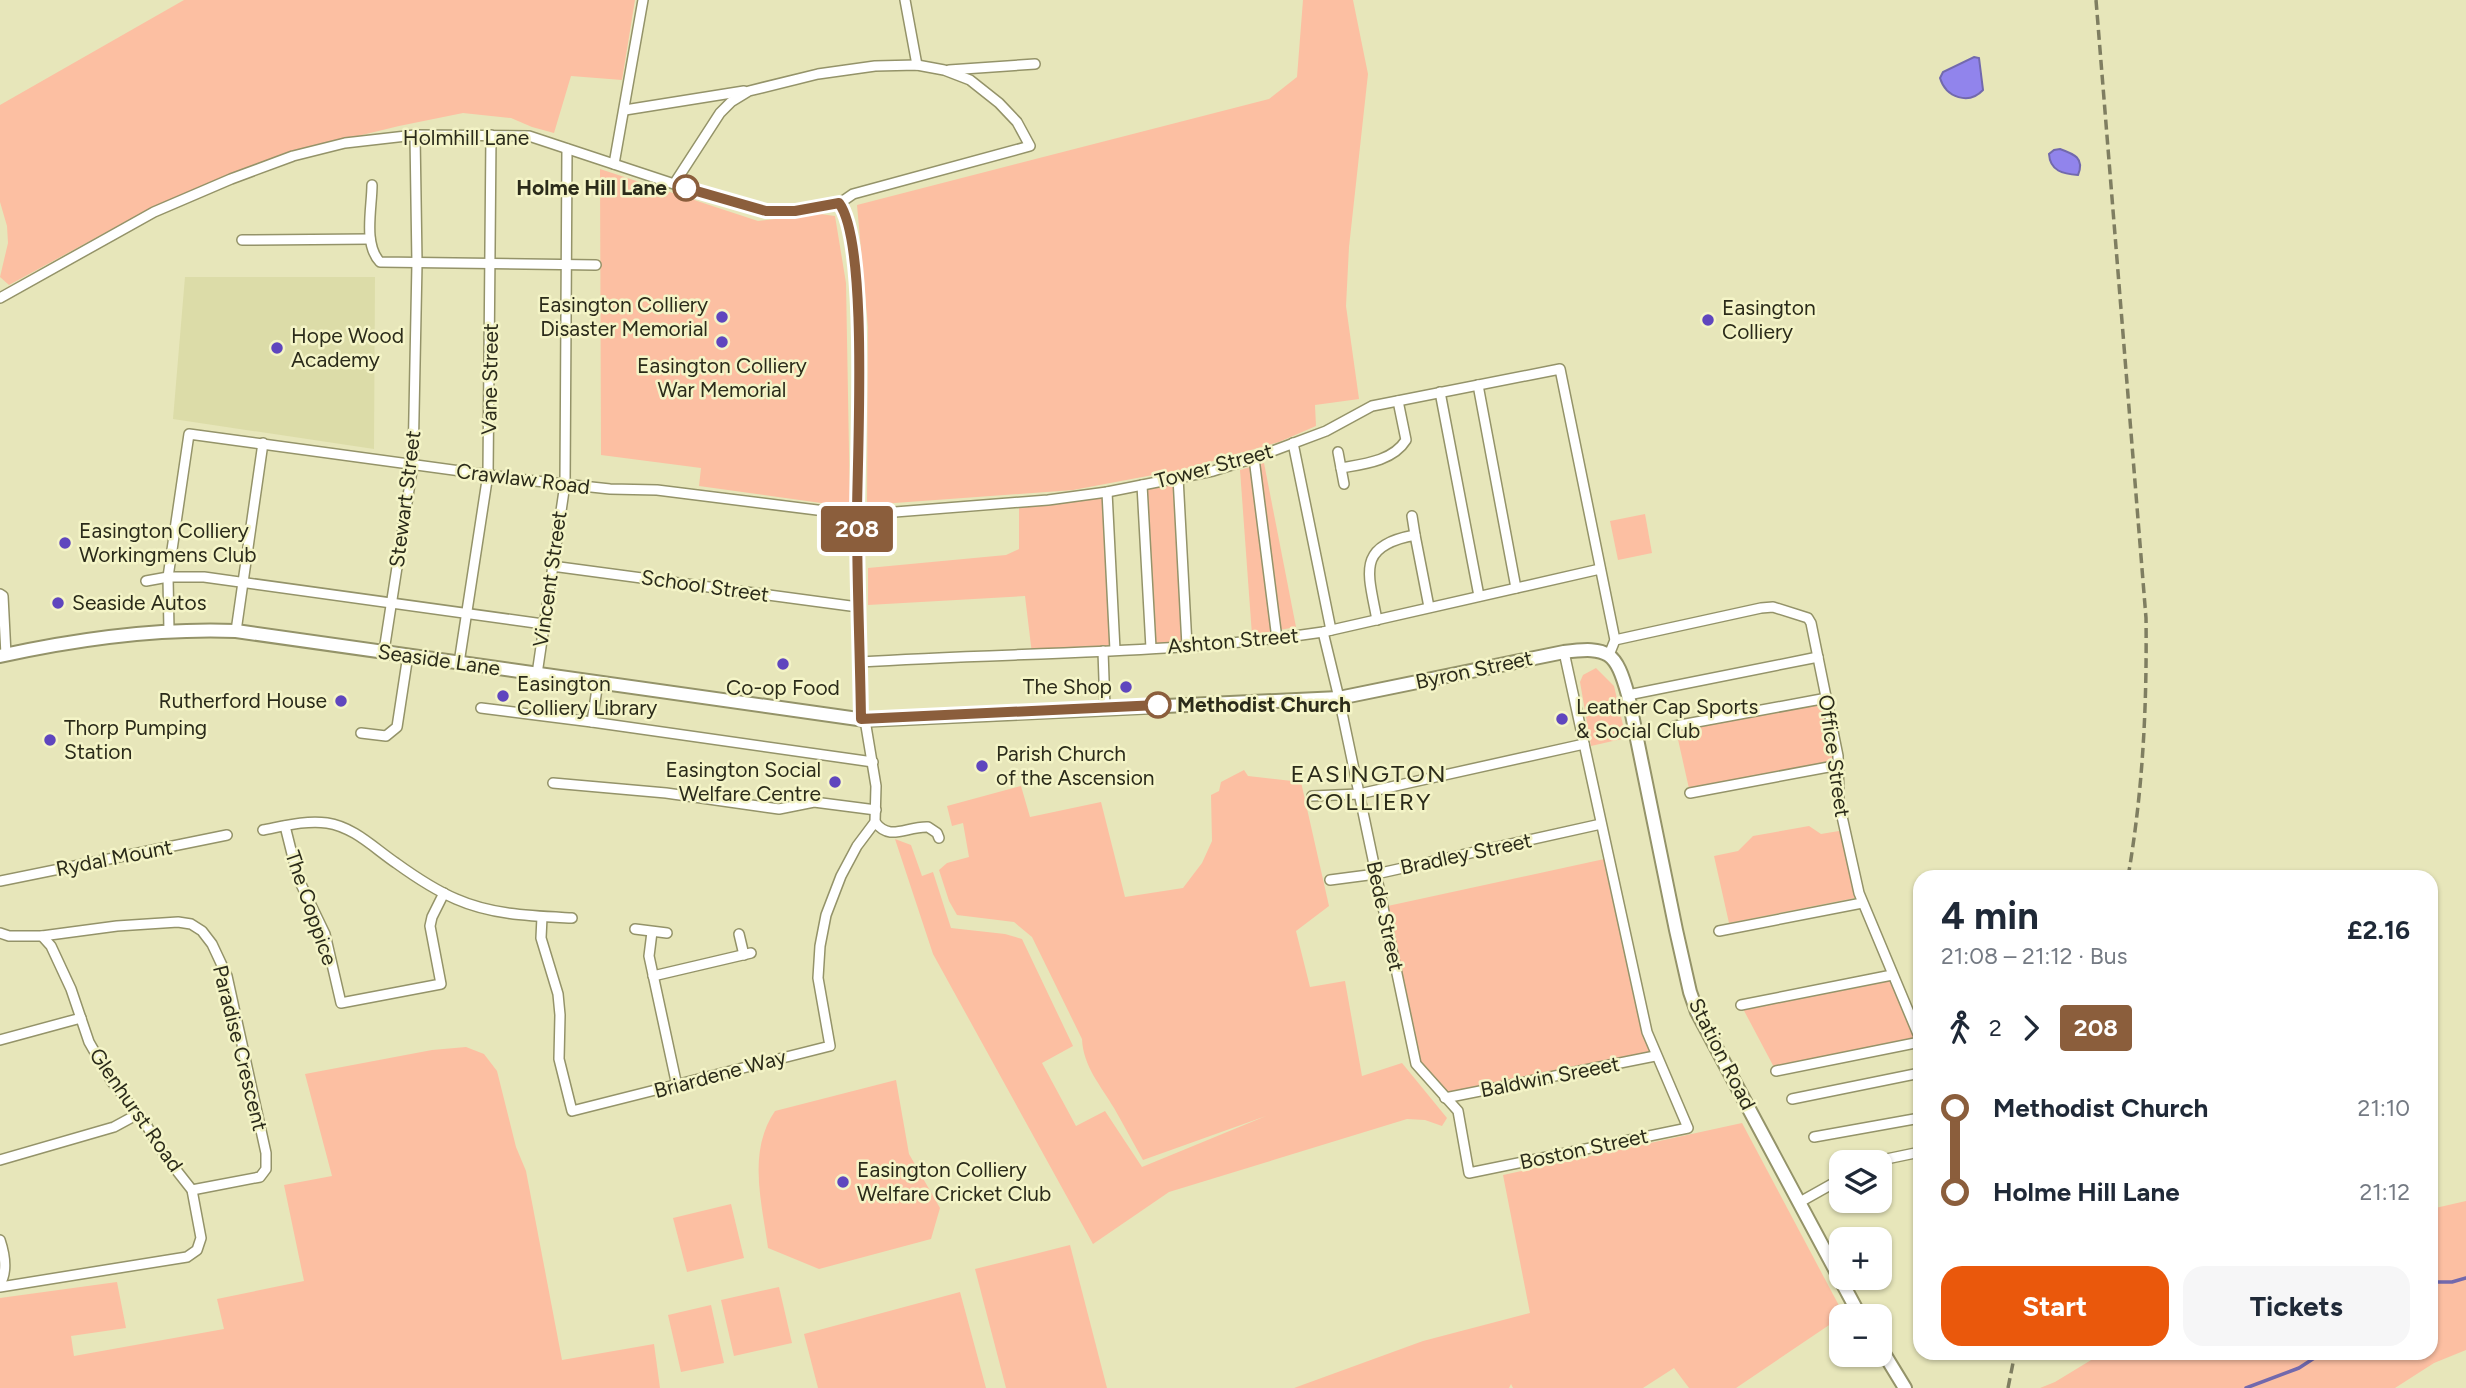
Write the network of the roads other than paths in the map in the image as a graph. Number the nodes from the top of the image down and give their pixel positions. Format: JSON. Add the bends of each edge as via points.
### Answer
{"nodes":[{"id":1,"x":643,"y":0,"type":"edge"},
{"id":2,"x":905,"y":0,"type":"edge"},
{"id":3,"x":1035,"y":64,"type":"dead end"},
{"id":4,"x":917,"y":65,"type":"junction"},
{"id":5,"x":944,"y":70,"type":"junction"},
{"id":6,"x":749,"y":91,"type":"junction"},
{"id":7,"x":625,"y":110,"type":"junction"},
{"id":8,"x":415,"y":135,"type":"junction"},
{"id":9,"x":491,"y":135,"type":"junction"},
{"id":10,"x":567,"y":149,"type":"junction"},
{"id":11,"x":614,"y":164,"type":"junction"},
{"id":12,"x":674,"y":184,"type":"junction"},
{"id":13,"x":372,"y":186,"type":"dead end"},
{"id":14,"x":839,"y":203,"type":"junction"},
{"id":15,"x":370,"y":239,"type":"junction"},
{"id":16,"x":242,"y":240,"type":"dead end"},
{"id":17,"x":417,"y":263,"type":"junction"},
{"id":18,"x":491,"y":264,"type":"junction"},
{"id":19,"x":566,"y":264,"type":"junction"},
{"id":20,"x":596,"y":265,"type":"dead end"},
{"id":21,"x":0,"y":298,"type":"edge"},
{"id":22,"x":1478,"y":385,"type":"junction"},
{"id":23,"x":1440,"y":393,"type":"junction"},
{"id":24,"x":1398,"y":401,"type":"junction"},
{"id":25,"x":263,"y":443,"type":"junction"},
{"id":26,"x":1293,"y":443,"type":"junction"},
{"id":27,"x":1338,"y":452,"type":"dead end"},
{"id":28,"x":1254,"y":458,"type":"junction"},
{"id":29,"x":413,"y":464,"type":"junction"},
{"id":30,"x":1341,"y":468,"type":"junction"},
{"id":31,"x":488,"y":474,"type":"junction"},
{"id":32,"x":1178,"y":477,"type":"junction"},
{"id":33,"x":565,"y":484,"type":"junction"},
{"id":34,"x":1344,"y":484,"type":"dead end"},
{"id":35,"x":1142,"y":485,"type":"junction"},
{"id":36,"x":1107,"y":492,"type":"junction"},
{"id":37,"x":857,"y":515,"type":"junction"},
{"id":38,"x":1412,"y":516,"type":"dead end"},
{"id":39,"x":1415,"y":535,"type":"junction"},
{"id":40,"x":552,"y":566,"type":"junction"},
{"id":41,"x":1600,"y":569,"type":"junction"},
{"id":42,"x":168,"y":577,"type":"junction"},
{"id":43,"x":146,"y":581,"type":"dead end"},
{"id":44,"x":242,"y":582,"type":"junction"},
{"id":45,"x":1516,"y":588,"type":"junction"},
{"id":46,"x":0,"y":594,"type":"edge"},
{"id":47,"x":1479,"y":596,"type":"junction"},
{"id":48,"x":392,"y":603,"type":"junction"},
{"id":49,"x":858,"y":607,"type":"junction"},
{"id":50,"x":1429,"y":607,"type":"junction"},
{"id":51,"x":466,"y":613,"type":"junction"},
{"id":52,"x":1377,"y":620,"type":"junction"},
{"id":53,"x":543,"y":624,"type":"junction"},
{"id":54,"x":169,"y":631,"type":"junction"},
{"id":55,"x":236,"y":631,"type":"junction"},
{"id":56,"x":1327,"y":631,"type":"junction"},
{"id":57,"x":1277,"y":639,"type":"junction"},
{"id":58,"x":1615,"y":639,"type":"junction"},
{"id":59,"x":1187,"y":646,"type":"junction"},
{"id":60,"x":1151,"y":648,"type":"junction"},
{"id":61,"x":1115,"y":650,"type":"junction"},
{"id":62,"x":1103,"y":651,"type":"junction"},
{"id":63,"x":384,"y":652,"type":"junction"},
{"id":64,"x":1564,"y":652,"type":"junction"},
{"id":65,"x":408,"y":655,"type":"junction"},
{"id":66,"x":1609,"y":655,"type":"junction"},
{"id":67,"x":3,"y":656,"type":"edge"},
{"id":68,"x":1818,"y":657,"type":"junction"},
{"id":69,"x":860,"y":662,"type":"junction"},
{"id":70,"x":459,"y":663,"type":"junction"},
{"id":71,"x":537,"y":674,"type":"junction"},
{"id":72,"x":598,"y":682,"type":"junction"},
{"id":73,"x":1628,"y":695,"type":"junction"},
{"id":74,"x":1339,"y":698,"type":"junction"},
{"id":75,"x":1827,"y":698,"type":"junction"},
{"id":76,"x":481,"y":708,"type":"dead end"},
{"id":77,"x":1105,"y":708,"type":"junction"},
{"id":78,"x":863,"y":719,"type":"junction"},
{"id":79,"x":592,"y":722,"type":"junction"},
{"id":80,"x":1675,"y":726,"type":"dead end"},
{"id":81,"x":360,"y":733,"type":"dead end"},
{"id":82,"x":1584,"y":744,"type":"junction"},
{"id":83,"x":873,"y":762,"type":"junction"},
{"id":84,"x":1839,"y":765,"type":"junction"},
{"id":85,"x":553,"y":783,"type":"dead end"},
{"id":86,"x":1689,"y":793,"type":"dead end"},
{"id":87,"x":1359,"y":794,"type":"junction"},
{"id":88,"x":1312,"y":796,"type":"dead end"},
{"id":89,"x":876,"y":810,"type":"junction"},
{"id":90,"x":874,"y":822,"type":"junction"},
{"id":91,"x":1601,"y":824,"type":"junction"},
{"id":92,"x":285,"y":826,"type":"junction"},
{"id":93,"x":263,"y":830,"type":"dead end"},
{"id":94,"x":227,"y":835,"type":"dead end"},
{"id":95,"x":939,"y":838,"type":"dead end"},
{"id":96,"x":1376,"y":874,"type":"junction"},
{"id":97,"x":1330,"y":880,"type":"dead end"},
{"id":98,"x":0,"y":881,"type":"edge"},
{"id":99,"x":444,"y":893,"type":"junction"},
{"id":100,"x":1862,"y":903,"type":"junction"},
{"id":101,"x":542,"y":917,"type":"junction"},
{"id":102,"x":572,"y":918,"type":"dead end"},
{"id":103,"x":635,"y":929,"type":"dead end"},
{"id":104,"x":1719,"y":931,"type":"dead end"},
{"id":105,"x":652,"y":932,"type":"junction"},
{"id":106,"x":0,"y":933,"type":"edge"},
{"id":107,"x":667,"y":933,"type":"dead end"},
{"id":108,"x":739,"y":934,"type":"dead end"},
{"id":109,"x":42,"y":936,"type":"junction"},
{"id":110,"x":1892,"y":975,"type":"junction"},
{"id":111,"x":653,"y":976,"type":"junction"},
{"id":112,"x":1741,"y":1005,"type":"dead end"},
{"id":113,"x":81,"y":1018,"type":"junction"},
{"id":114,"x":1913,"y":1024,"type":"edge"},
{"id":115,"x":0,"y":1040,"type":"edge"},
{"id":116,"x":1913,"y":1042,"type":"edge"},
{"id":117,"x":1655,"y":1056,"type":"junction"},
{"id":118,"x":1776,"y":1072,"type":"dead end"},
{"id":119,"x":1913,"y":1074,"type":"edge"},
{"id":120,"x":677,"y":1086,"type":"junction"},
{"id":121,"x":1445,"y":1098,"type":"junction"},
{"id":122,"x":1792,"y":1099,"type":"dead end"},
{"id":123,"x":138,"y":1115,"type":"junction"},
{"id":124,"x":1913,"y":1119,"type":"edge"},
{"id":125,"x":1814,"y":1137,"type":"dead end"},
{"id":126,"x":1913,"y":1153,"type":"edge"},
{"id":127,"x":1892,"y":1158,"type":"edge"},
{"id":128,"x":0,"y":1160,"type":"edge"},
{"id":129,"x":1481,"y":1171,"type":"joint"},
{"id":130,"x":1829,"y":1186,"type":"edge"},
{"id":131,"x":192,"y":1189,"type":"junction"},
{"id":132,"x":1800,"y":1202,"type":"junction"},
{"id":133,"x":0,"y":1240,"type":"edge"},
{"id":134,"x":0,"y":1286,"type":"edge"},
{"id":135,"x":1853,"y":1304,"type":"edge"},
{"id":136,"x":1892,"y":1367,"type":"edge"},
{"id":137,"x":1905,"y":1388,"type":"edge"}],
"edges":[{"from":1,"to":7,"type":"street"},
{"from":2,"to":4,"type":"street"},
{"from":3,"to":5,"type":"street"},
{"from":4,"to":5,"type":"street"},
{"from":4,"to":6,"type":"street","via":[[818,74]]},
{"from":5,"to":14,"type":"street","name":"Holmhill Lane","via":[[970,80],[999,103],[1030,146],[853,194]]},
{"from":6,"to":7,"type":"street"},
{"from":6,"to":12,"type":"street","via":[[720,113]]},
{"from":7,"to":11,"type":"street"},
{"from":8,"to":9,"type":"street","name":"Holmhill Lane"},
{"from":8,"to":17,"type":"street","name":"Stewart Street"},
{"from":8,"to":21,"type":"street","name":"Holmhill Lane","via":[[345,143],[231,179],[154,212]]},
{"from":9,"to":10,"type":"street","name":"Holmhill Lane","via":[[529,136]]},
{"from":9,"to":18,"type":"street","name":"Vane Street"},
{"from":10,"to":11,"type":"street","name":"Holmhill Lane"},
{"from":10,"to":19,"type":"street","name":"Vincent Street"},
{"from":11,"to":12,"type":"street","name":"Holmhill Lane"},
{"from":12,"to":14,"type":"street","name":"Holmhill Lane","via":[[766,211]]},
{"from":13,"to":15,"type":"street"},
{"from":14,"to":37,"type":"street","via":[[847,213],[856,282]]},
{"from":15,"to":16,"type":"street"},
{"from":15,"to":17,"type":"street","via":[[380,262]]},
{"from":17,"to":18,"type":"street"},
{"from":17,"to":29,"type":"street","name":"Stewart Street"},
{"from":18,"to":19,"type":"street"},
{"from":18,"to":31,"type":"street","name":"Vane Street"},
{"from":19,"to":20,"type":"street"},
{"from":19,"to":33,"type":"street","name":"Vincent Street"},
{"from":22,"to":23,"type":"street","name":"Tower Street"},
{"from":22,"to":41,"type":"street","name":"Tower Street","via":[[1560,369]]},
{"from":22,"to":45,"type":"street"},
{"from":23,"to":24,"type":"street","name":"Tower Street"},
{"from":23,"to":47,"type":"street"},
{"from":24,"to":26,"type":"street","name":"Tower Street","via":[[1372,406]]},
{"from":24,"to":30,"type":"street","via":[[1406,440],[1400,450],[1373,462]]},
{"from":25,"to":29,"type":"street","name":"Crawlaw Road"},
{"from":25,"to":42,"type":"street","name":"Crawlaw Road","via":[[189,433]]},
{"from":25,"to":44,"type":"street"},
{"from":26,"to":28,"type":"street","name":"Tower Street"},
{"from":26,"to":56,"type":"street","name":"Bede Street"},
{"from":27,"to":30,"type":"street"},
{"from":28,"to":32,"type":"street","name":"Tower Street"},
{"from":28,"to":57,"type":"street"},
{"from":29,"to":31,"type":"street","name":"Crawlaw Road"},
{"from":29,"to":48,"type":"street","name":"Stewart Street"},
{"from":30,"to":34,"type":"street"},
{"from":31,"to":33,"type":"street","name":"Crawlaw Road"},
{"from":31,"to":51,"type":"street","name":"Vane Street"},
{"from":32,"to":35,"type":"street","name":"Tower Street"},
{"from":32,"to":59,"type":"street"},
{"from":33,"to":37,"type":"street","name":"Crawlaw Road","via":[[657,490]]},
{"from":33,"to":40,"type":"street","name":"Vincent Street"},
{"from":35,"to":36,"type":"street","name":"Tower Street"},
{"from":35,"to":60,"type":"street"},
{"from":36,"to":37,"type":"street","name":"Tower Street"},
{"from":36,"to":61,"type":"street"},
{"from":37,"to":49,"type":"street"},
{"from":38,"to":39,"type":"street"},
{"from":39,"to":50,"type":"street"},
{"from":39,"to":52,"type":"street","via":[[1388,542],[1369,565]]},
{"from":40,"to":49,"type":"street","name":"School Street"},
{"from":40,"to":53,"type":"street","name":"Vincent Street"},
{"from":41,"to":45,"type":"street","name":"Ashton Street"},
{"from":41,"to":58,"type":"street"},
{"from":42,"to":43,"type":"street"},
{"from":42,"to":44,"type":"street"},
{"from":42,"to":54,"type":"street"},
{"from":44,"to":48,"type":"street"},
{"from":44,"to":55,"type":"street"},
{"from":45,"to":47,"type":"street","name":"Ashton Street"},
{"from":46,"to":67,"type":"street"},
{"from":47,"to":50,"type":"street","name":"Ashton Street"},
{"from":48,"to":51,"type":"street"},
{"from":48,"to":63,"type":"street","name":"Stewart Street"},
{"from":49,"to":69,"type":"street"},
{"from":50,"to":52,"type":"street","name":"Ashton Street"},
{"from":51,"to":53,"type":"street"},
{"from":51,"to":70,"type":"street","name":"Vane Street"},
{"from":52,"to":56,"type":"street","name":"Ashton Street"},
{"from":53,"to":71,"type":"street","name":"Vincent Street"},
{"from":54,"to":55,"type":"main road","name":"Seaside Lane"},
{"from":54,"to":67,"type":"main road","name":"Seaside Lane"},
{"from":55,"to":63,"type":"main road","name":"Seaside Lane"},
{"from":56,"to":57,"type":"street","name":"Ashton Street"},
{"from":56,"to":74,"type":"street","name":"Bede Street"},
{"from":57,"to":59,"type":"street","name":"Ashton Street"},
{"from":58,"to":66,"type":"street"},
{"from":58,"to":68,"type":"street","name":"Office Street","via":[[1773,607],[1808,618]]},
{"from":59,"to":60,"type":"street","name":"Ashton Street"},
{"from":60,"to":61,"type":"street","name":"Ashton Street"},
{"from":61,"to":62,"type":"street","name":"Ashton Street"},
{"from":62,"to":69,"type":"street","name":"Ashton Street"},
{"from":62,"to":77,"type":"street"},
{"from":63,"to":65,"type":"main road","name":"Seaside Lane"},
{"from":64,"to":66,"type":"main road","name":"Byron Street","via":[[1588,648]]},
{"from":64,"to":74,"type":"main road","name":"Byron Street"},
{"from":64,"to":82,"type":"street"},
{"from":65,"to":70,"type":"main road","name":"Seaside Lane"},
{"from":65,"to":81,"type":"street","via":[[397,727],[386,736]]},
{"from":66,"to":73,"type":"main road","name":"Station Road","via":[[1619,664]]},
{"from":68,"to":73,"type":"street"},
{"from":68,"to":75,"type":"street","name":"Office Street"},
{"from":69,"to":78,"type":"street"},
{"from":70,"to":71,"type":"main road","name":"Seaside Lane"},
{"from":71,"to":72,"type":"main road","name":"Seaside Lane"},
{"from":72,"to":78,"type":"main road","name":"Seaside Lane"},
{"from":72,"to":79,"type":"street"},
{"from":73,"to":132,"type":"main road","name":"Station Road","via":[[1690,992]]},
{"from":74,"to":77,"type":"main road","name":"Seaside Lane"},
{"from":74,"to":87,"type":"street","name":"Bede Street"},
{"from":75,"to":80,"type":"street"},
{"from":75,"to":84,"type":"street","name":"Office Street"},
{"from":76,"to":79,"type":"street"},
{"from":77,"to":78,"type":"main road","name":"Seaside Lane"},
{"from":78,"to":83,"type":"street"},
{"from":79,"to":83,"type":"street"},
{"from":82,"to":87,"type":"street"},
{"from":82,"to":91,"type":"street"},
{"from":83,"to":89,"type":"street"},
{"from":84,"to":86,"type":"street"},
{"from":84,"to":100,"type":"street","name":"Office Street","via":[[1839,803]]},
{"from":85,"to":89,"type":"street","via":[[779,808],[814,802]]},
{"from":87,"to":88,"type":"street"},
{"from":87,"to":96,"type":"street","name":"Bede Street"},
{"from":89,"to":90,"type":"street"},
{"from":90,"to":95,"type":"street","via":[[889,833],[928,827]]},
{"from":90,"to":120,"type":"street","name":"Briardene Way","via":[[847,866],[826,915],[818,978],[830,1046]]},
{"from":91,"to":96,"type":"street","name":"Bradley Street"},
{"from":91,"to":117,"type":"street"},
{"from":92,"to":93,"type":"street","name":"The Coppice"},
{"from":92,"to":99,"type":"street","name":"The Coppice","via":[[308,822],[339,825]]},
{"from":92,"to":99,"type":"street","name":"The Coppice","via":[[299,878],[325,934],[341,1003],[440,984],[430,926]]},
{"from":94,"to":98,"type":"street","name":"Rydal Mount"},
{"from":96,"to":97,"type":"street","name":"Bradley Street"},
{"from":96,"to":121,"type":"street","name":"Bede Street","via":[[1416,1064]]},
{"from":99,"to":101,"type":"street","name":"The Coppice","via":[[486,910]]},
{"from":100,"to":104,"type":"street"},
{"from":100,"to":110,"type":"street","name":"Office Street"},
{"from":101,"to":102,"type":"street","name":"The Coppice"},
{"from":101,"to":120,"type":"street","name":"Briardene Way","via":[[541,938],[558,994],[559,1059],[572,1111]]},
{"from":103,"to":105,"type":"street"},
{"from":105,"to":107,"type":"street"},
{"from":105,"to":111,"type":"street","via":[[649,956]]},
{"from":106,"to":109,"type":"street","name":"Paradise Crescent"},
{"from":108,"to":111,"type":"street","via":[[747,954]]},
{"from":109,"to":113,"type":"street","name":"Glenhurst Road","via":[[51,946]]},
{"from":109,"to":131,"type":"street","name":"Paradise Crescent","via":[[178,922],[202,931],[212,944],[227,976],[266,1169],[260,1177]]},
{"from":110,"to":112,"type":"street"},
{"from":110,"to":114,"type":"street","name":"Office Street"},
{"from":111,"to":120,"type":"street"},
{"from":113,"to":115,"type":"street"},
{"from":113,"to":123,"type":"street","name":"Glenhurst Road","via":[[89,1042]]},
{"from":116,"to":118,"type":"street"},
{"from":117,"to":121,"type":"street","name":"Baldwin Sreeet"},
{"from":117,"to":129,"type":"street","name":"Boston Street","via":[[1688,1128]]},
{"from":119,"to":122,"type":"street"},
{"from":121,"to":129,"type":"street","name":"Bede Street","via":[[1458,1111],[1469,1173]]},
{"from":123,"to":128,"type":"street","via":[[114,1127]]},
{"from":123,"to":131,"type":"street","name":"Glenhurst Road"},
{"from":124,"to":125,"type":"street"},
{"from":126,"to":127,"type":"street"},
{"from":130,"to":132,"type":"street"},
{"from":131,"to":134,"type":"street","name":"Glenhurst Road","via":[[201,1238],[197,1250],[187,1257]]},
{"from":132,"to":135,"type":"main road","name":"Station Road"},
{"from":133,"to":134,"type":"street","via":[[5,1264]]},
{"from":136,"to":137,"type":"main road"}]}
